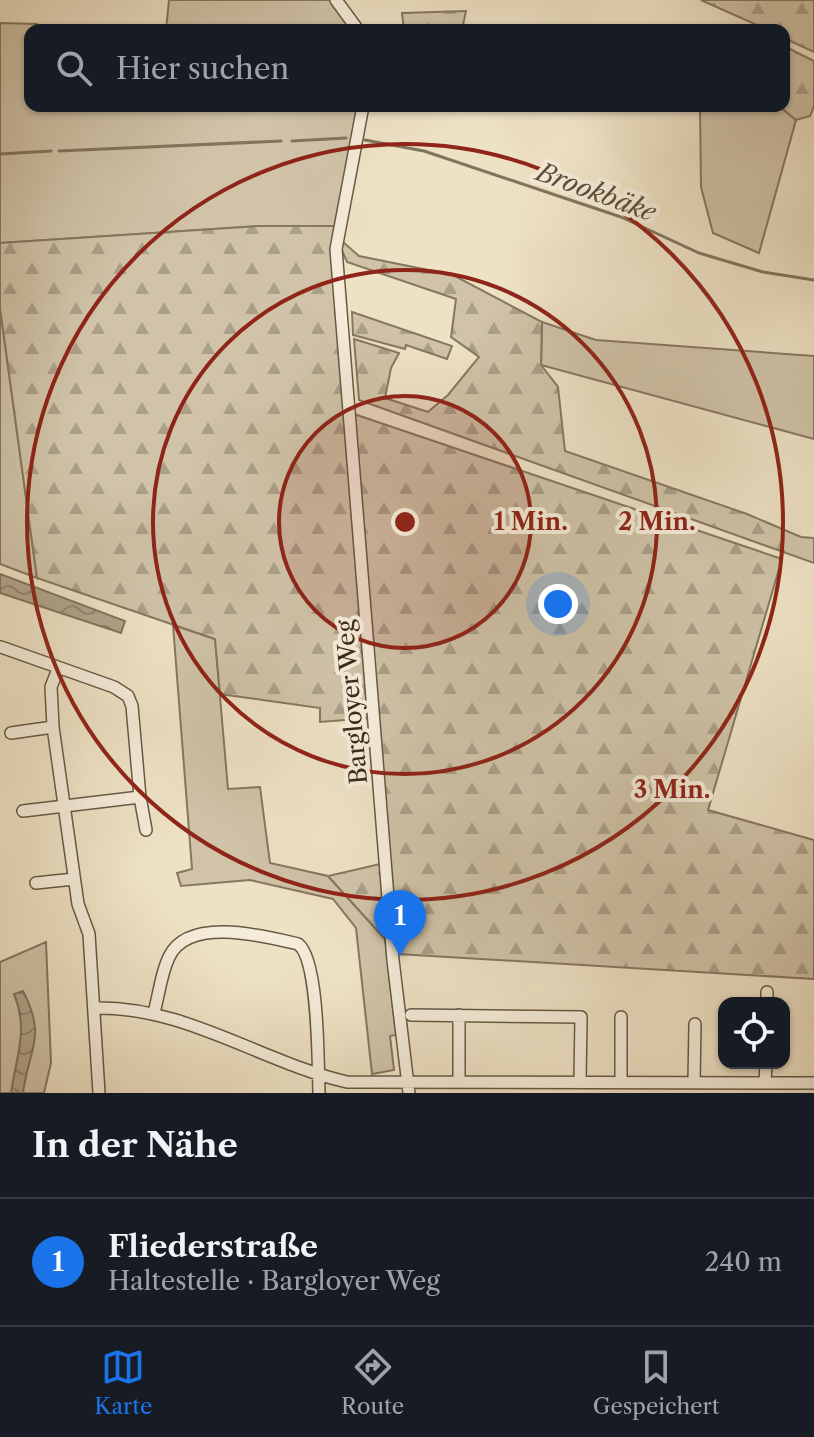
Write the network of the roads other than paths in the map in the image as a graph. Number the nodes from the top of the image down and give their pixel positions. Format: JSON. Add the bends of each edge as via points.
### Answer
{"nodes":[{"id":1,"x":336,"y":0,"type":"edge"},
{"id":2,"x":354,"y":24,"type":"edge"},
{"id":3,"x":362,"y":112,"type":"edge"},
{"id":4,"x":1,"y":647,"type":"edge"},
{"id":5,"x":58,"y":669,"type":"junction"},
{"id":6,"x":53,"y":727,"type":"junction"},
{"id":7,"x":11,"y":733,"type":"dead end"},
{"id":8,"x":140,"y":797,"type":"junction"},
{"id":9,"x":63,"y":807,"type":"junction"},
{"id":10,"x":23,"y":811,"type":"dead end"},
{"id":11,"x":146,"y":830,"type":"dead end"},
{"id":12,"x":74,"y":879,"type":"junction"},
{"id":13,"x":36,"y":883,"type":"dead end"},
{"id":14,"x":95,"y":1008,"type":"junction"},
{"id":15,"x":154,"y":1012,"type":"junction"},
{"id":16,"x":411,"y":1015,"type":"dead end"},
{"id":17,"x":459,"y":1015,"type":"junction"},
{"id":18,"x":621,"y":1017,"type":"dead end"},
{"id":19,"x":695,"y":1024,"type":"dead end"},
{"id":20,"x":766,"y":1069,"type":"edge"},
{"id":21,"x":318,"y":1075,"type":"junction"},
{"id":22,"x":459,"y":1080,"type":"junction"},
{"id":23,"x":580,"y":1081,"type":"junction"},
{"id":24,"x":621,"y":1081,"type":"junction"},
{"id":25,"x":694,"y":1082,"type":"junction"},
{"id":26,"x":765,"y":1082,"type":"junction"},
{"id":27,"x":814,"y":1083,"type":"edge"},
{"id":28,"x":408,"y":1087,"type":"edge"},
{"id":29,"x":99,"y":1093,"type":"edge"},
{"id":30,"x":319,"y":1093,"type":"edge"}],
"edges":[{"from":1,"to":2,"type":"street"},
{"from":3,"to":28,"type":"street","name":"Bargloyer Weg","via":[[336,249],[393,960]]},
{"from":4,"to":5,"type":"street"},
{"from":5,"to":6,"type":"street","via":[[51,687]]},
{"from":5,"to":8,"type":"street","via":[[128,696]]},
{"from":6,"to":7,"type":"street"},
{"from":6,"to":9,"type":"street"},
{"from":8,"to":9,"type":"street"},
{"from":8,"to":11,"type":"street"},
{"from":9,"to":10,"type":"street"},
{"from":9,"to":12,"type":"street"},
{"from":12,"to":13,"type":"street"},
{"from":12,"to":14,"type":"street","via":[[89,934]]},
{"from":14,"to":15,"type":"street"},
{"from":14,"to":29,"type":"street"},
{"from":15,"to":21,"type":"street"},
{"from":15,"to":21,"type":"street","via":[[170,954],[190,937],[257,934],[298,944],[308,957]]},
{"from":16,"to":17,"type":"street"},
{"from":17,"to":22,"type":"street"},
{"from":17,"to":23,"type":"street","via":[[581,1017]]},
{"from":18,"to":24,"type":"street"},
{"from":19,"to":25,"type":"street"},
{"from":20,"to":26,"type":"street"},
{"from":21,"to":28,"type":"street"},
{"from":21,"to":30,"type":"street"},
{"from":22,"to":23,"type":"street"},
{"from":22,"to":28,"type":"street"},
{"from":23,"to":24,"type":"street"},
{"from":24,"to":25,"type":"street"},
{"from":25,"to":26,"type":"street"},
{"from":26,"to":27,"type":"street"}]}
